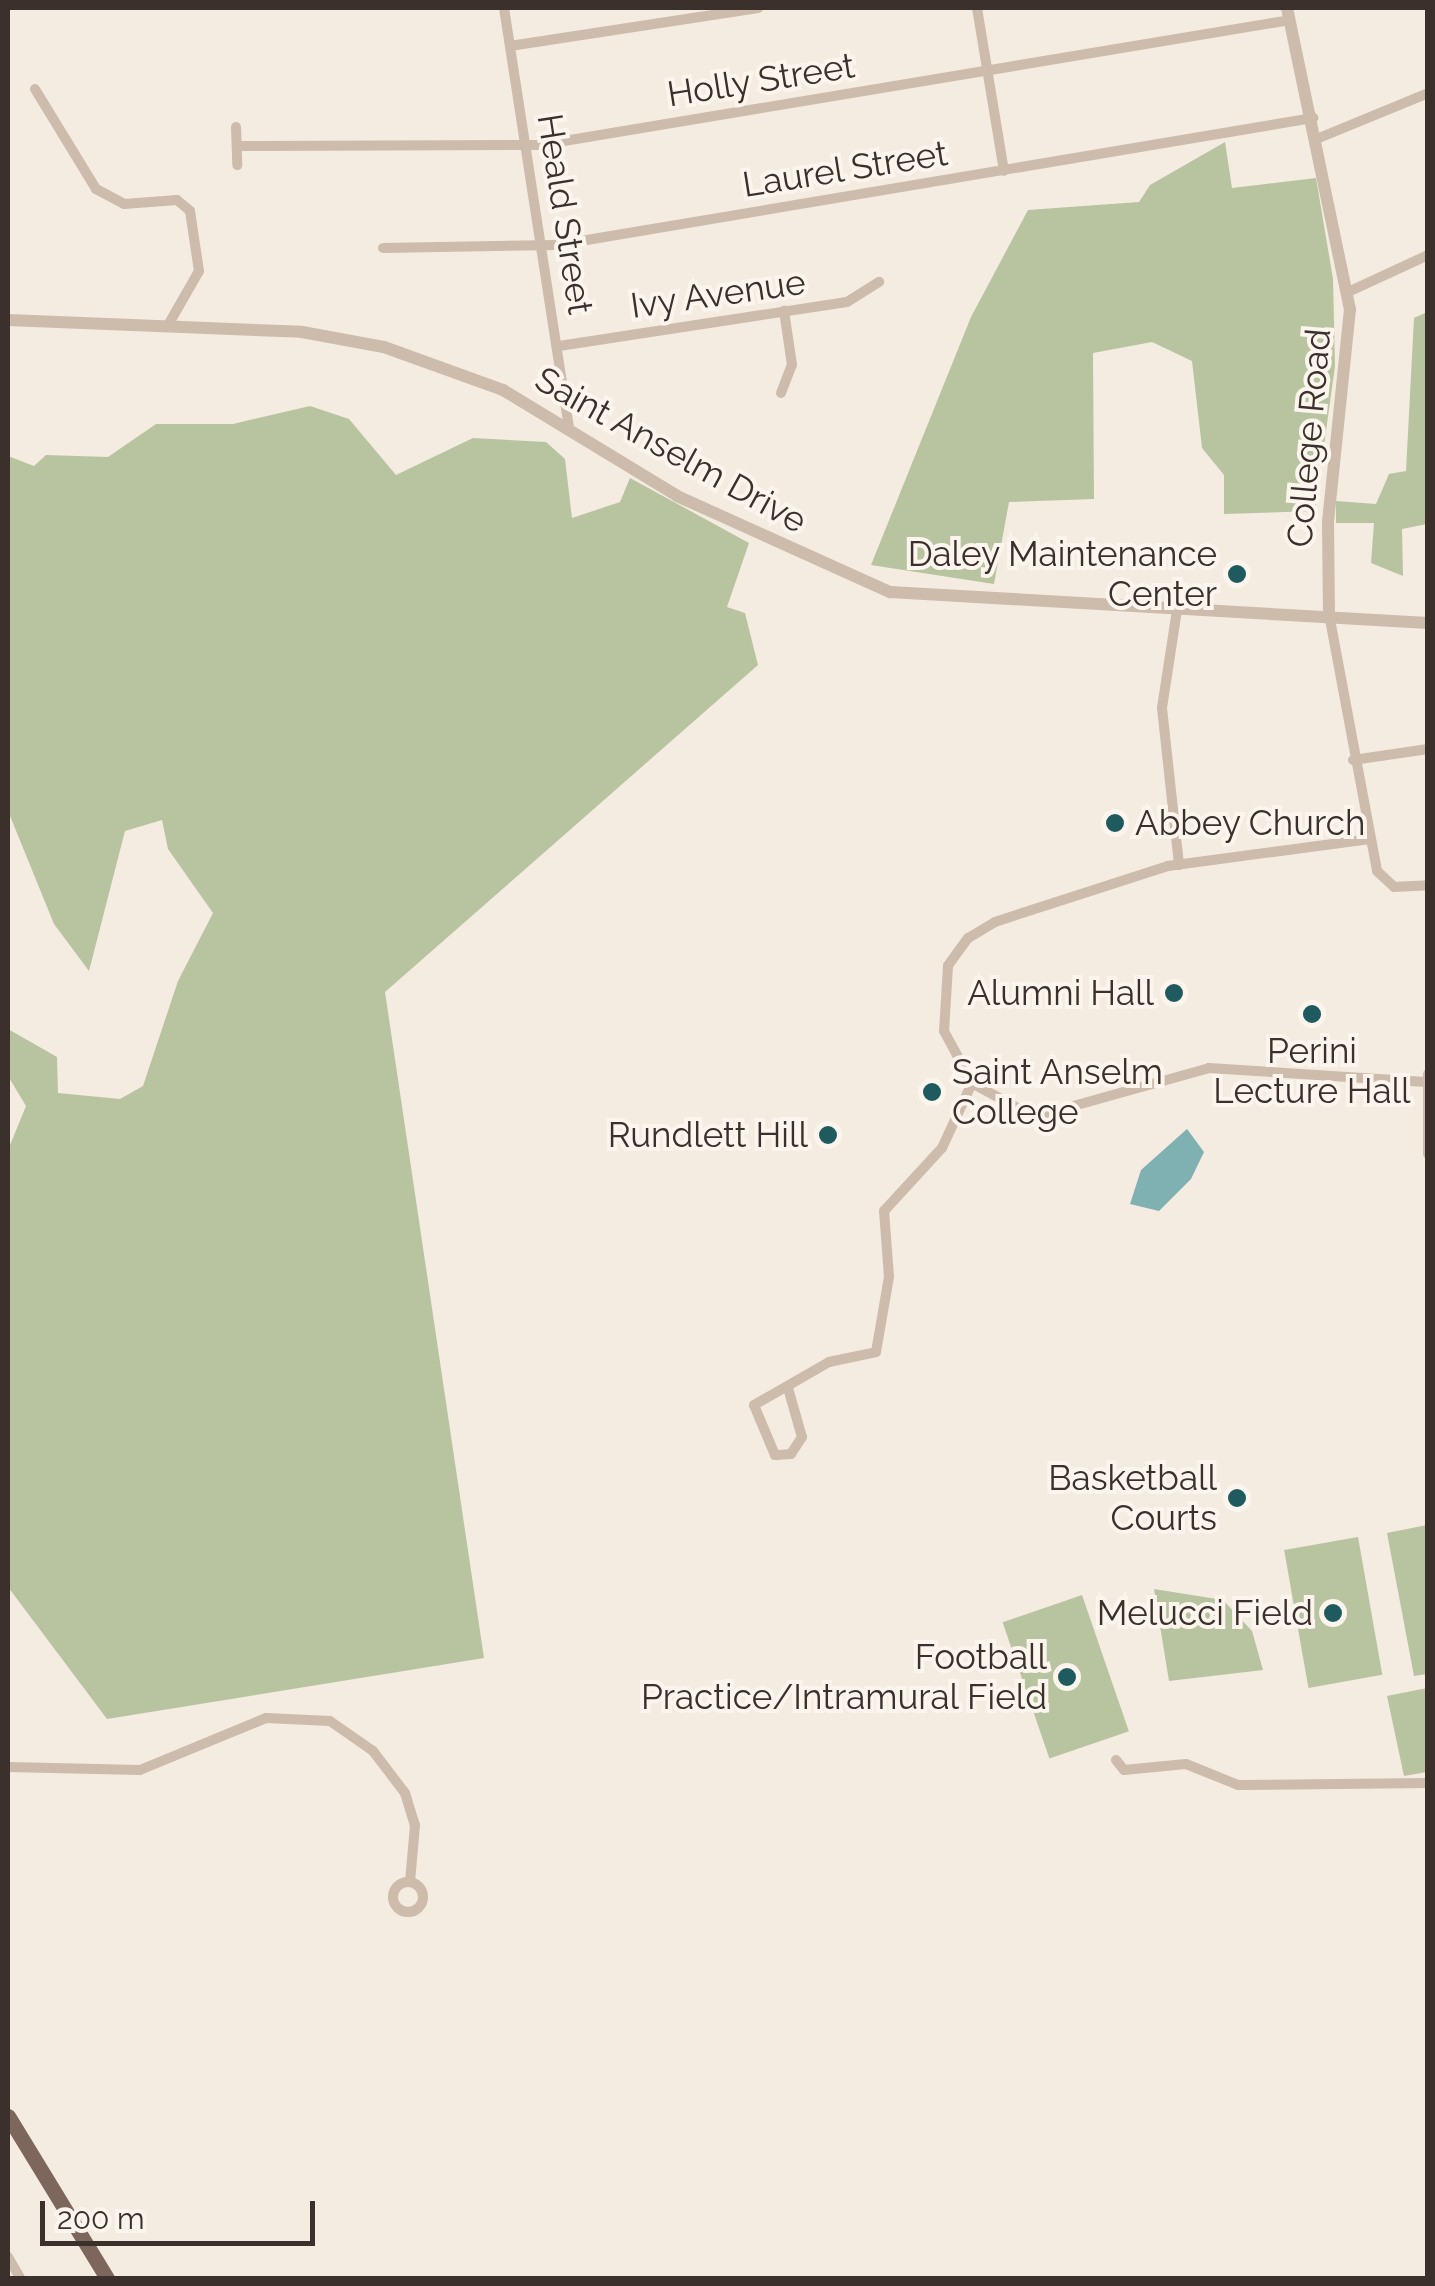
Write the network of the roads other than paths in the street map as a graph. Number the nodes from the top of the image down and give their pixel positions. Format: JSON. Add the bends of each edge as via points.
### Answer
{"nodes":[{"id":1,"x":504,"y":8,"type":"edge"},
{"id":2,"x":758,"y":8,"type":"edge"},
{"id":3,"x":977,"y":8,"type":"edge"},
{"id":4,"x":1288,"y":14,"type":"edge"},
{"id":5,"x":510,"y":46,"type":"junction"},
{"id":6,"x":988,"y":70,"type":"junction"},
{"id":7,"x":35,"y":89,"type":"dead end"},
{"id":8,"x":1428,"y":93,"type":"edge"},
{"id":9,"x":1314,"y":117,"type":"junction"},
{"id":10,"x":236,"y":127,"type":"dead end"},
{"id":11,"x":1319,"y":138,"type":"junction"},
{"id":12,"x":237,"y":146,"type":"junction"},
{"id":13,"x":526,"y":146,"type":"junction"},
{"id":14,"x":237,"y":165,"type":"dead end"},
{"id":15,"x":1004,"y":170,"type":"junction"},
{"id":16,"x":542,"y":247,"type":"junction"},
{"id":17,"x":383,"y":248,"type":"dead end"},
{"id":18,"x":1428,"y":255,"type":"edge"},
{"id":19,"x":880,"y":282,"type":"dead end"},
{"id":20,"x":1348,"y":292,"type":"junction"},
{"id":21,"x":784,"y":311,"type":"junction"},
{"id":22,"x":8,"y":320,"type":"edge"},
{"id":23,"x":167,"y":327,"type":"junction"},
{"id":24,"x":559,"y":346,"type":"junction"},
{"id":25,"x":782,"y":392,"type":"dead end"},
{"id":26,"x":569,"y":429,"type":"junction"},
{"id":27,"x":1176,"y":610,"type":"junction"},
{"id":28,"x":1329,"y":614,"type":"junction"},
{"id":29,"x":1428,"y":623,"type":"edge"},
{"id":30,"x":1428,"y":749,"type":"edge"},
{"id":31,"x":1353,"y":760,"type":"junction"},
{"id":32,"x":1370,"y":839,"type":"junction"},
{"id":33,"x":1179,"y":865,"type":"junction"},
{"id":34,"x":1428,"y":884,"type":"edge"},
{"id":35,"x":1426,"y":1078,"type":"edge"},
{"id":36,"x":972,"y":1083,"type":"junction"},
{"id":37,"x":1428,"y":1154,"type":"edge"},
{"id":38,"x":788,"y":1388,"type":"junction"},
{"id":39,"x":1116,"y":1760,"type":"dead end"},
{"id":40,"x":8,"y":1766,"type":"edge"},
{"id":41,"x":1428,"y":1783,"type":"edge"},
{"id":42,"x":410,"y":1882,"type":"dead end"},
{"id":43,"x":8,"y":2116,"type":"edge"},
{"id":44,"x":8,"y":2258,"type":"edge"},
{"id":45,"x":20,"y":2278,"type":"edge"},
{"id":46,"x":108,"y":2278,"type":"edge"}],
"edges":[{"from":1,"to":5,"type":"street","name":"Heald Street"},
{"from":2,"to":5,"type":"street"},
{"from":3,"to":6,"type":"street"},
{"from":4,"to":6,"type":"street","name":"Holly Street"},
{"from":4,"to":9,"type":"street","name":"College Road"},
{"from":5,"to":13,"type":"street","name":"Heald Street"},
{"from":6,"to":13,"type":"street","name":"Holly Street"},
{"from":6,"to":15,"type":"street"},
{"from":7,"to":23,"type":"street","via":[[96,189],[124,204],[177,200],[190,211],[199,271]]},
{"from":8,"to":11,"type":"street"},
{"from":9,"to":11,"type":"street","name":"College Road"},
{"from":9,"to":15,"type":"street","name":"Laurel Street"},
{"from":10,"to":12,"type":"street"},
{"from":11,"to":20,"type":"street","name":"College Road"},
{"from":12,"to":13,"type":"street","name":"Holly Street"},
{"from":12,"to":14,"type":"street"},
{"from":13,"to":16,"type":"street","name":"Heald Street"},
{"from":15,"to":16,"type":"street","name":"Laurel Street"},
{"from":16,"to":17,"type":"street","name":"Laurel Street"},
{"from":16,"to":24,"type":"street","name":"Heald Street"},
{"from":18,"to":20,"type":"street"},
{"from":19,"to":21,"type":"street","name":"Ivy Avenue","via":[[858,299]]},
{"from":20,"to":28,"type":"street","name":"College Road"},
{"from":21,"to":24,"type":"street","name":"Ivy Avenue"},
{"from":21,"to":25,"type":"street","via":[[792,365]]},
{"from":22,"to":23,"type":"street","name":"Saint Anselm Drive"},
{"from":23,"to":26,"type":"street","name":"Saint Anselm Drive","via":[[362,341],[484,382]]},
{"from":24,"to":26,"type":"street","name":"Heald Street"},
{"from":26,"to":27,"type":"street","name":"Saint Anselm Drive","via":[[678,496],[874,588]]},
{"from":27,"to":28,"type":"street","name":"Saint Anselm Drive"},
{"from":27,"to":33,"type":"street","via":[[1162,708]]},
{"from":28,"to":29,"type":"street","name":"Saint Anselm Drive"},
{"from":28,"to":31,"type":"street","name":"College Road"},
{"from":30,"to":31,"type":"street"},
{"from":31,"to":32,"type":"street","name":"College Road"},
{"from":32,"to":33,"type":"street"},
{"from":32,"to":34,"type":"street","name":"College Road","via":[[1386,884]]},
{"from":33,"to":36,"type":"street","via":[[968,938],[948,966],[941,1005],[950,1048]]},
{"from":35,"to":36,"type":"street","via":[[1209,1068],[1047,1118],[1009,1108]]},
{"from":35,"to":37,"type":"street","via":[[1421,1105]]},
{"from":36,"to":38,"type":"street","via":[[942,1148],[884,1211],[889,1277],[876,1352],[825,1364]]},
{"from":38,"to":38,"type":"street","via":[[753,1408],[776,1455],[791,1454],[802,1437]]},
{"from":39,"to":41,"type":"street","via":[[1124,1770],[1186,1764],[1238,1785]]},
{"from":40,"to":42,"type":"street","via":[[140,1770],[266,1718],[319,1718],[366,1744],[405,1794],[415,1826]]},
{"from":43,"to":46,"type":"main road"},
{"from":44,"to":45,"type":"street"}]}
